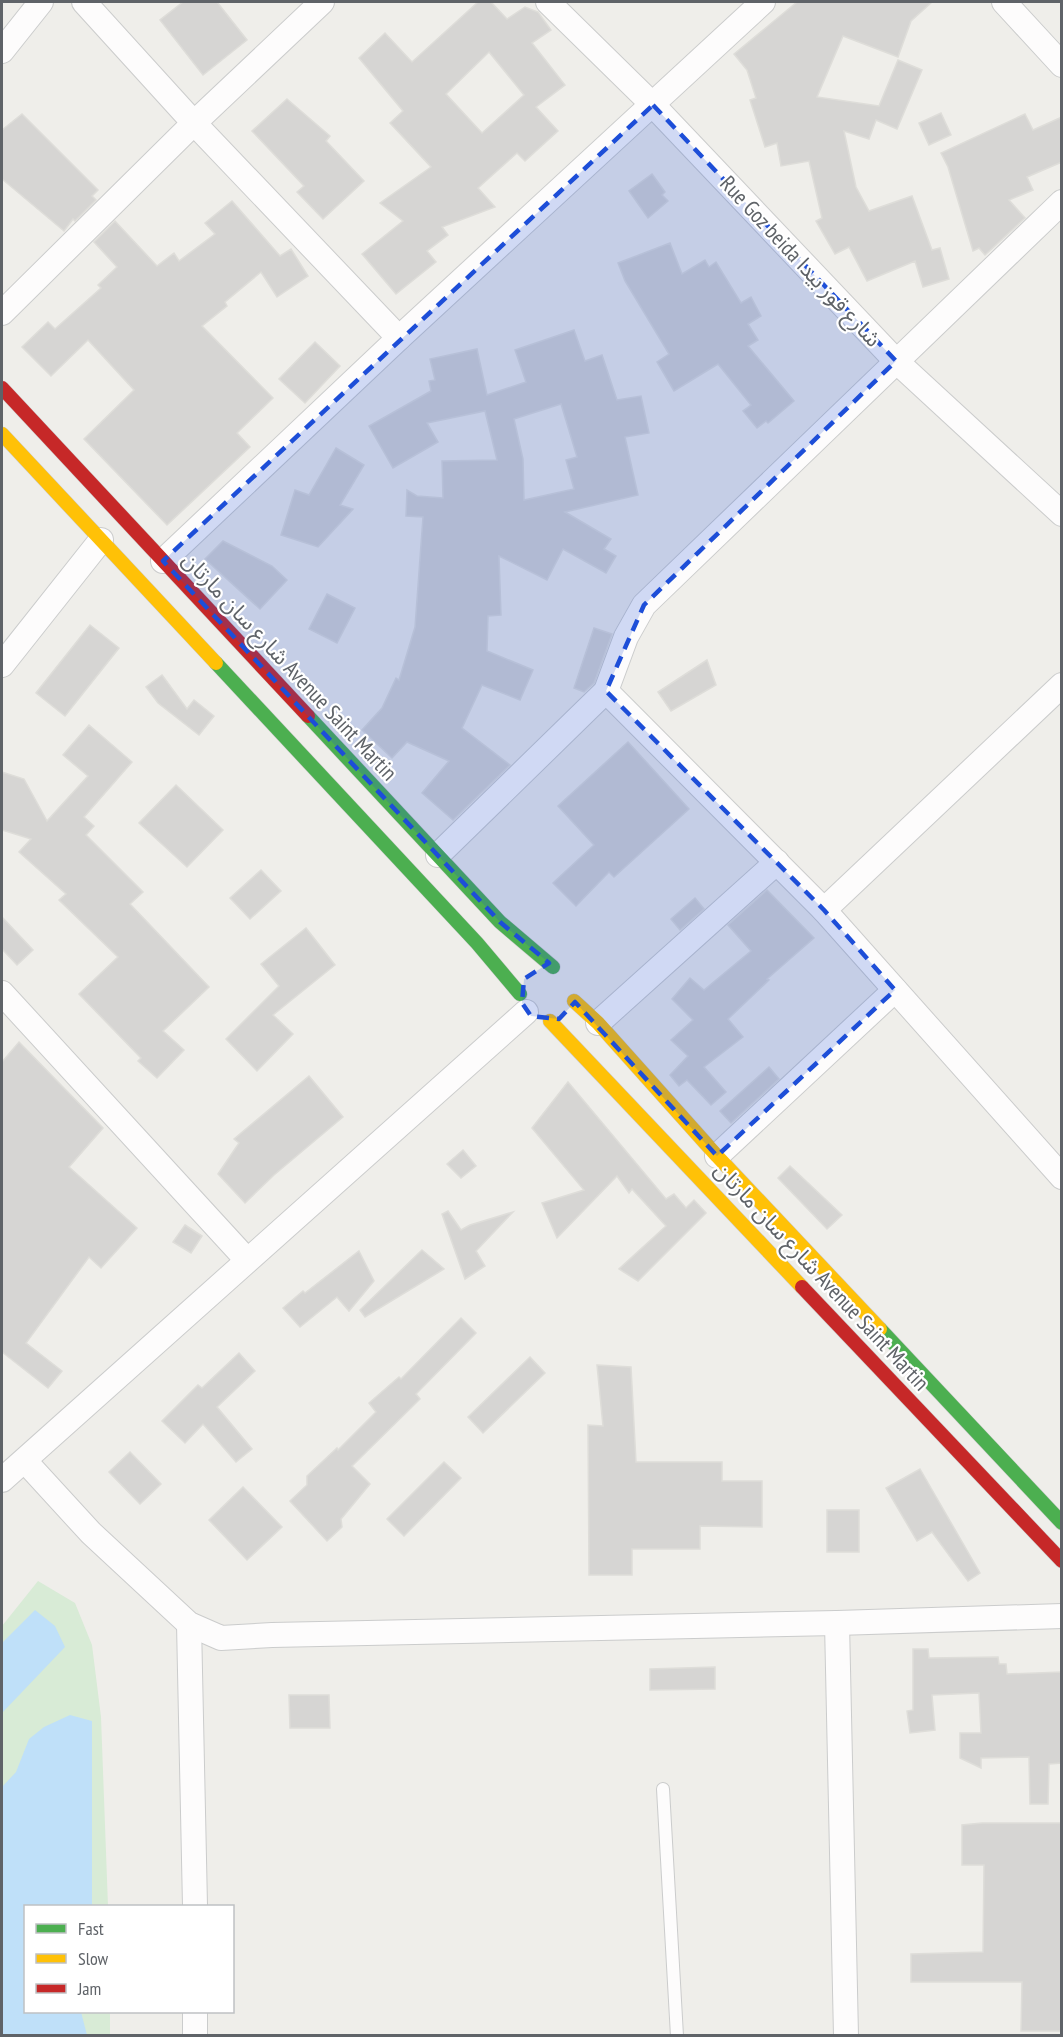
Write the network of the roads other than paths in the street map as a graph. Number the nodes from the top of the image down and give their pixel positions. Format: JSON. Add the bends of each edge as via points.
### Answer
{"nodes":[{"id":1,"x":41,"y":2,"type":"edge"},
{"id":2,"x":84,"y":2,"type":"edge"},
{"id":3,"x":322,"y":2,"type":"edge"},
{"id":4,"x":548,"y":2,"type":"edge"},
{"id":5,"x":763,"y":2,"type":"edge"},
{"id":6,"x":1004,"y":2,"type":"edge"},
{"id":7,"x":2,"y":51,"type":"edge"},
{"id":8,"x":1062,"y":65,"type":"edge"},
{"id":9,"x":653,"y":105,"type":"junction"},
{"id":10,"x":194,"y":123,"type":"junction"},
{"id":11,"x":1062,"y":202,"type":"edge"},
{"id":12,"x":2,"y":313,"type":"edge"},
{"id":13,"x":399,"y":338,"type":"junction"},
{"id":14,"x":896,"y":361,"type":"junction"},
{"id":15,"x":2,"y":388,"type":"edge"},
{"id":16,"x":2,"y":434,"type":"edge"},
{"id":17,"x":1062,"y":514,"type":"edge"},
{"id":18,"x":101,"y":540,"type":"junction"},
{"id":19,"x":163,"y":561,"type":"junction"},
{"id":20,"x":2,"y":665,"type":"edge"},
{"id":21,"x":1062,"y":685,"type":"edge"},
{"id":22,"x":606,"y":691,"type":"junction"},
{"id":23,"x":438,"y":855,"type":"junction"},
{"id":24,"x":777,"y":862,"type":"junction"},
{"id":25,"x":824,"y":910,"type":"junction"},
{"id":26,"x":553,"y":967,"type":"junction"},
{"id":27,"x":568,"y":974,"type":"dead end"},
{"id":28,"x":895,"y":990,"type":"junction"},
{"id":29,"x":2,"y":993,"type":"edge"},
{"id":30,"x":523,"y":1003,"type":"junction"},
{"id":31,"x":550,"y":1021,"type":"junction"},
{"id":32,"x":598,"y":1023,"type":"junction"},
{"id":33,"x":717,"y":1156,"type":"junction"},
{"id":34,"x":1062,"y":1177,"type":"edge"},
{"id":35,"x":247,"y":1260,"type":"junction"},
{"id":36,"x":11,"y":1467,"type":"edge"},
{"id":37,"x":1062,"y":1523,"type":"edge"},
{"id":38,"x":1062,"y":1561,"type":"edge"},
{"id":39,"x":1062,"y":1616,"type":"edge"},
{"id":40,"x":837,"y":1623,"type":"junction"},
{"id":41,"x":189,"y":1624,"type":"junction"},
{"id":42,"x":663,"y":1789,"type":"dead end"},
{"id":43,"x":195,"y":1905,"type":"edge"},
{"id":44,"x":195,"y":2013,"type":"edge"},
{"id":45,"x":195,"y":2036,"type":"edge"},
{"id":46,"x":677,"y":2036,"type":"edge"},
{"id":47,"x":846,"y":2036,"type":"edge"}],
"edges":[{"from":1,"to":7,"type":"street"},
{"from":2,"to":10,"type":"street"},
{"from":3,"to":10,"type":"street"},
{"from":4,"to":9,"type":"street","name":"Rue Goz beida شارع قوز بيدا"},
{"from":5,"to":9,"type":"street"},
{"from":6,"to":8,"type":"street"},
{"from":9,"to":13,"type":"street"},
{"from":9,"to":14,"type":"street","name":"Rue Goz beida شارع قوز بيدا"},
{"from":10,"to":12,"type":"street"},
{"from":10,"to":13,"type":"street"},
{"from":11,"to":14,"type":"street"},
{"from":13,"to":19,"type":"street"},
{"from":14,"to":17,"type":"street","name":"Rue Goz beida شارع قوز بيدا"},
{"from":14,"to":22,"type":"street","via":[[644,605],[626,637]]},
{"from":15,"to":19,"type":"main road","name":"شارع سان مارتان Avenue Saint Martin"},
{"from":16,"to":18,"type":"main road"},
{"from":18,"to":20,"type":"street"},
{"from":18,"to":30,"type":"main road","via":[[477,943]]},
{"from":19,"to":23,"type":"main road","name":"شارع سان مارتان Avenue Saint Martin"},
{"from":21,"to":25,"type":"street"},
{"from":22,"to":23,"type":"street"},
{"from":22,"to":24,"type":"street"},
{"from":23,"to":26,"type":"main road","name":"شارع سان مارتان Avenue Saint Martin","via":[[500,922]]},
{"from":24,"to":25,"type":"street"},
{"from":24,"to":32,"type":"street"},
{"from":25,"to":28,"type":"street"},
{"from":26,"to":27,"type":"main road","name":"شارع سان مارتان Avenue Saint Martin"},
{"from":26,"to":30,"type":"main road","via":[[540,967],[527,975]]},
{"from":28,"to":33,"type":"street"},
{"from":28,"to":34,"type":"street"},
{"from":29,"to":35,"type":"street"},
{"from":30,"to":31,"type":"main road","via":[[540,1020]]},
{"from":30,"to":35,"type":"street"},
{"from":31,"to":32,"type":"main road","name":"شارع سان مارتان Avenue Saint Martin","via":[[567,1013],[575,996]]},
{"from":31,"to":38,"type":"main road","name":"شارع سان مارتان Avenue Saint Martin"},
{"from":32,"to":33,"type":"main road","name":"شارع سان مارتان Avenue Saint Martin"},
{"from":33,"to":37,"type":"main road","name":"شارع سان مارتان Avenue Saint Martin"},
{"from":35,"to":36,"type":"street"},
{"from":36,"to":41,"type":"street","via":[[91,1533]]},
{"from":39,"to":40,"type":"street"},
{"from":40,"to":41,"type":"street","via":[[221,1638]]},
{"from":40,"to":47,"type":"street"},
{"from":41,"to":43,"type":"street"},
{"from":42,"to":46,"type":"lane"},
{"from":44,"to":45,"type":"street"}]}
